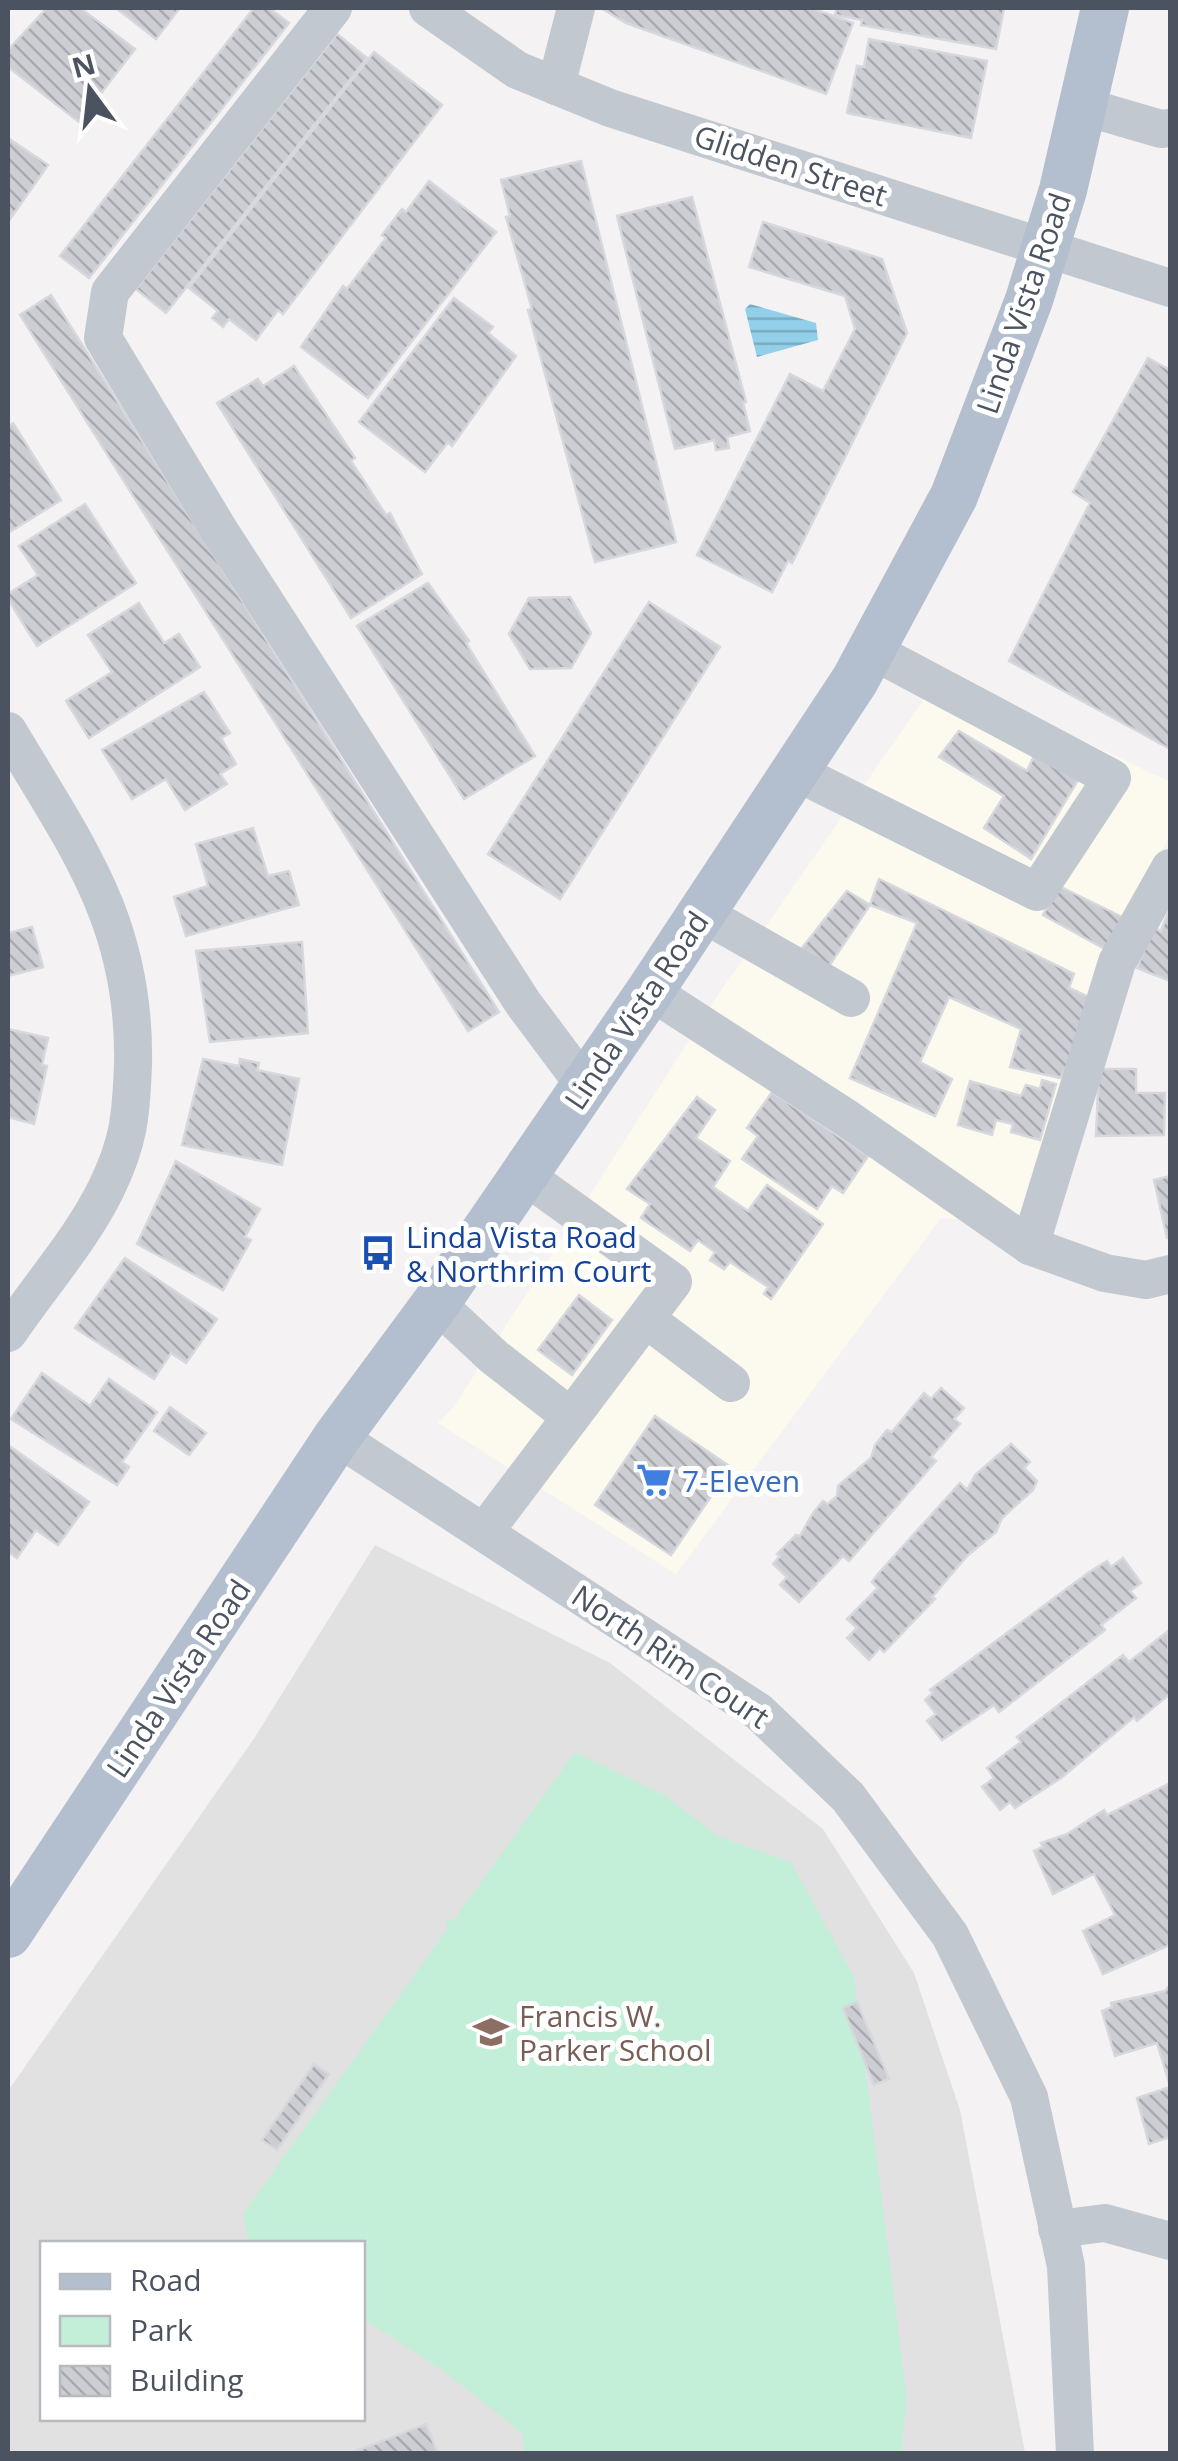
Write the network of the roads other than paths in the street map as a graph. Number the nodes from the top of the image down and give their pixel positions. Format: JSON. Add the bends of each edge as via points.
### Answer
{"nodes":[{"id":1,"x":334,"y":8,"type":"edge"},
{"id":2,"x":428,"y":8,"type":"edge"},
{"id":3,"x":576,"y":8,"type":"edge"},
{"id":4,"x":1105,"y":8,"type":"edge"},
{"id":5,"x":556,"y":86,"type":"junction"},
{"id":6,"x":1082,"y":106,"type":"junction"},
{"id":7,"x":1170,"y":128,"type":"edge"},
{"id":8,"x":1048,"y":247,"type":"junction"},
{"id":9,"x":1170,"y":288,"type":"edge"},
{"id":10,"x":871,"y":650,"type":"junction"},
{"id":11,"x":8,"y":731,"type":"edge"},
{"id":12,"x":794,"y":771,"type":"junction"},
{"id":13,"x":1170,"y":868,"type":"edge"},
{"id":14,"x":702,"y":913,"type":"junction"},
{"id":15,"x":650,"y":991,"type":"junction"},
{"id":16,"x":851,"y":998,"type":"dead end"},
{"id":17,"x":585,"y":1086,"type":"junction"},
{"id":18,"x":524,"y":1174,"type":"junction"},
{"id":19,"x":1030,"y":1246,"type":"junction"},
{"id":20,"x":1170,"y":1274,"type":"edge"},
{"id":21,"x":436,"y":1303,"type":"junction"},
{"id":22,"x":646,"y":1319,"type":"junction"},
{"id":23,"x":8,"y":1334,"type":"edge"},
{"id":24,"x":731,"y":1382,"type":"dead end"},
{"id":25,"x":571,"y":1417,"type":"junction"},
{"id":26,"x":338,"y":1437,"type":"junction"},
{"id":27,"x":485,"y":1531,"type":"junction"},
{"id":28,"x":8,"y":1934,"type":"edge"},
{"id":29,"x":1057,"y":2230,"type":"junction"},
{"id":30,"x":1170,"y":2240,"type":"edge"},
{"id":31,"x":1075,"y":2454,"type":"edge"}],
"edges":[{"from":1,"to":17,"type":"street","via":[[110,292],[102,338],[522,1003]]},
{"from":2,"to":5,"type":"street","name":"Glidden Street","via":[[516,70]]},
{"from":3,"to":5,"type":"street"},
{"from":4,"to":6,"type":"main road","name":"Linda Vista Road"},
{"from":5,"to":8,"type":"street","name":"Glidden Street"},
{"from":6,"to":7,"type":"street"},
{"from":6,"to":8,"type":"main road","name":"Linda Vista Road"},
{"from":8,"to":9,"type":"street","name":"Glidden Street"},
{"from":8,"to":10,"type":"main road","name":"Linda Vista Road","via":[[954,496]]},
{"from":10,"to":12,"type":"main road","name":"Linda Vista Road"},
{"from":10,"to":12,"type":"street","via":[[1112,778],[1037,892]]},
{"from":11,"to":23,"type":"street","via":[[94,874],[120,937],[134,1008],[131,1128],[105,1192]]},
{"from":12,"to":14,"type":"main road","name":"Linda Vista Road"},
{"from":13,"to":19,"type":"street","via":[[1118,962]]},
{"from":14,"to":15,"type":"main road","name":"Linda Vista Road"},
{"from":14,"to":16,"type":"street"},
{"from":15,"to":17,"type":"main road","name":"Linda Vista Road"},
{"from":15,"to":19,"type":"street"},
{"from":17,"to":18,"type":"main road","name":"Linda Vista Road"},
{"from":18,"to":21,"type":"main road","name":"Linda Vista Road"},
{"from":18,"to":22,"type":"street","via":[[674,1282]]},
{"from":19,"to":20,"type":"street","via":[[1104,1273],[1146,1280]]},
{"from":21,"to":25,"type":"street"},
{"from":21,"to":26,"type":"main road","name":"Linda Vista Road"},
{"from":22,"to":24,"type":"street"},
{"from":22,"to":25,"type":"street"},
{"from":25,"to":27,"type":"street"},
{"from":26,"to":27,"type":"street","name":"North Rim Court"},
{"from":26,"to":28,"type":"main road","name":"Linda Vista Road"},
{"from":27,"to":29,"type":"street","name":"North Rim Court","via":[[760,1712],[848,1797],[950,1935],[998,2032],[1029,2097]]},
{"from":29,"to":30,"type":"street","via":[[1105,2224]]},
{"from":29,"to":31,"type":"street","name":"North Rim Court","via":[[1066,2266]]}]}
